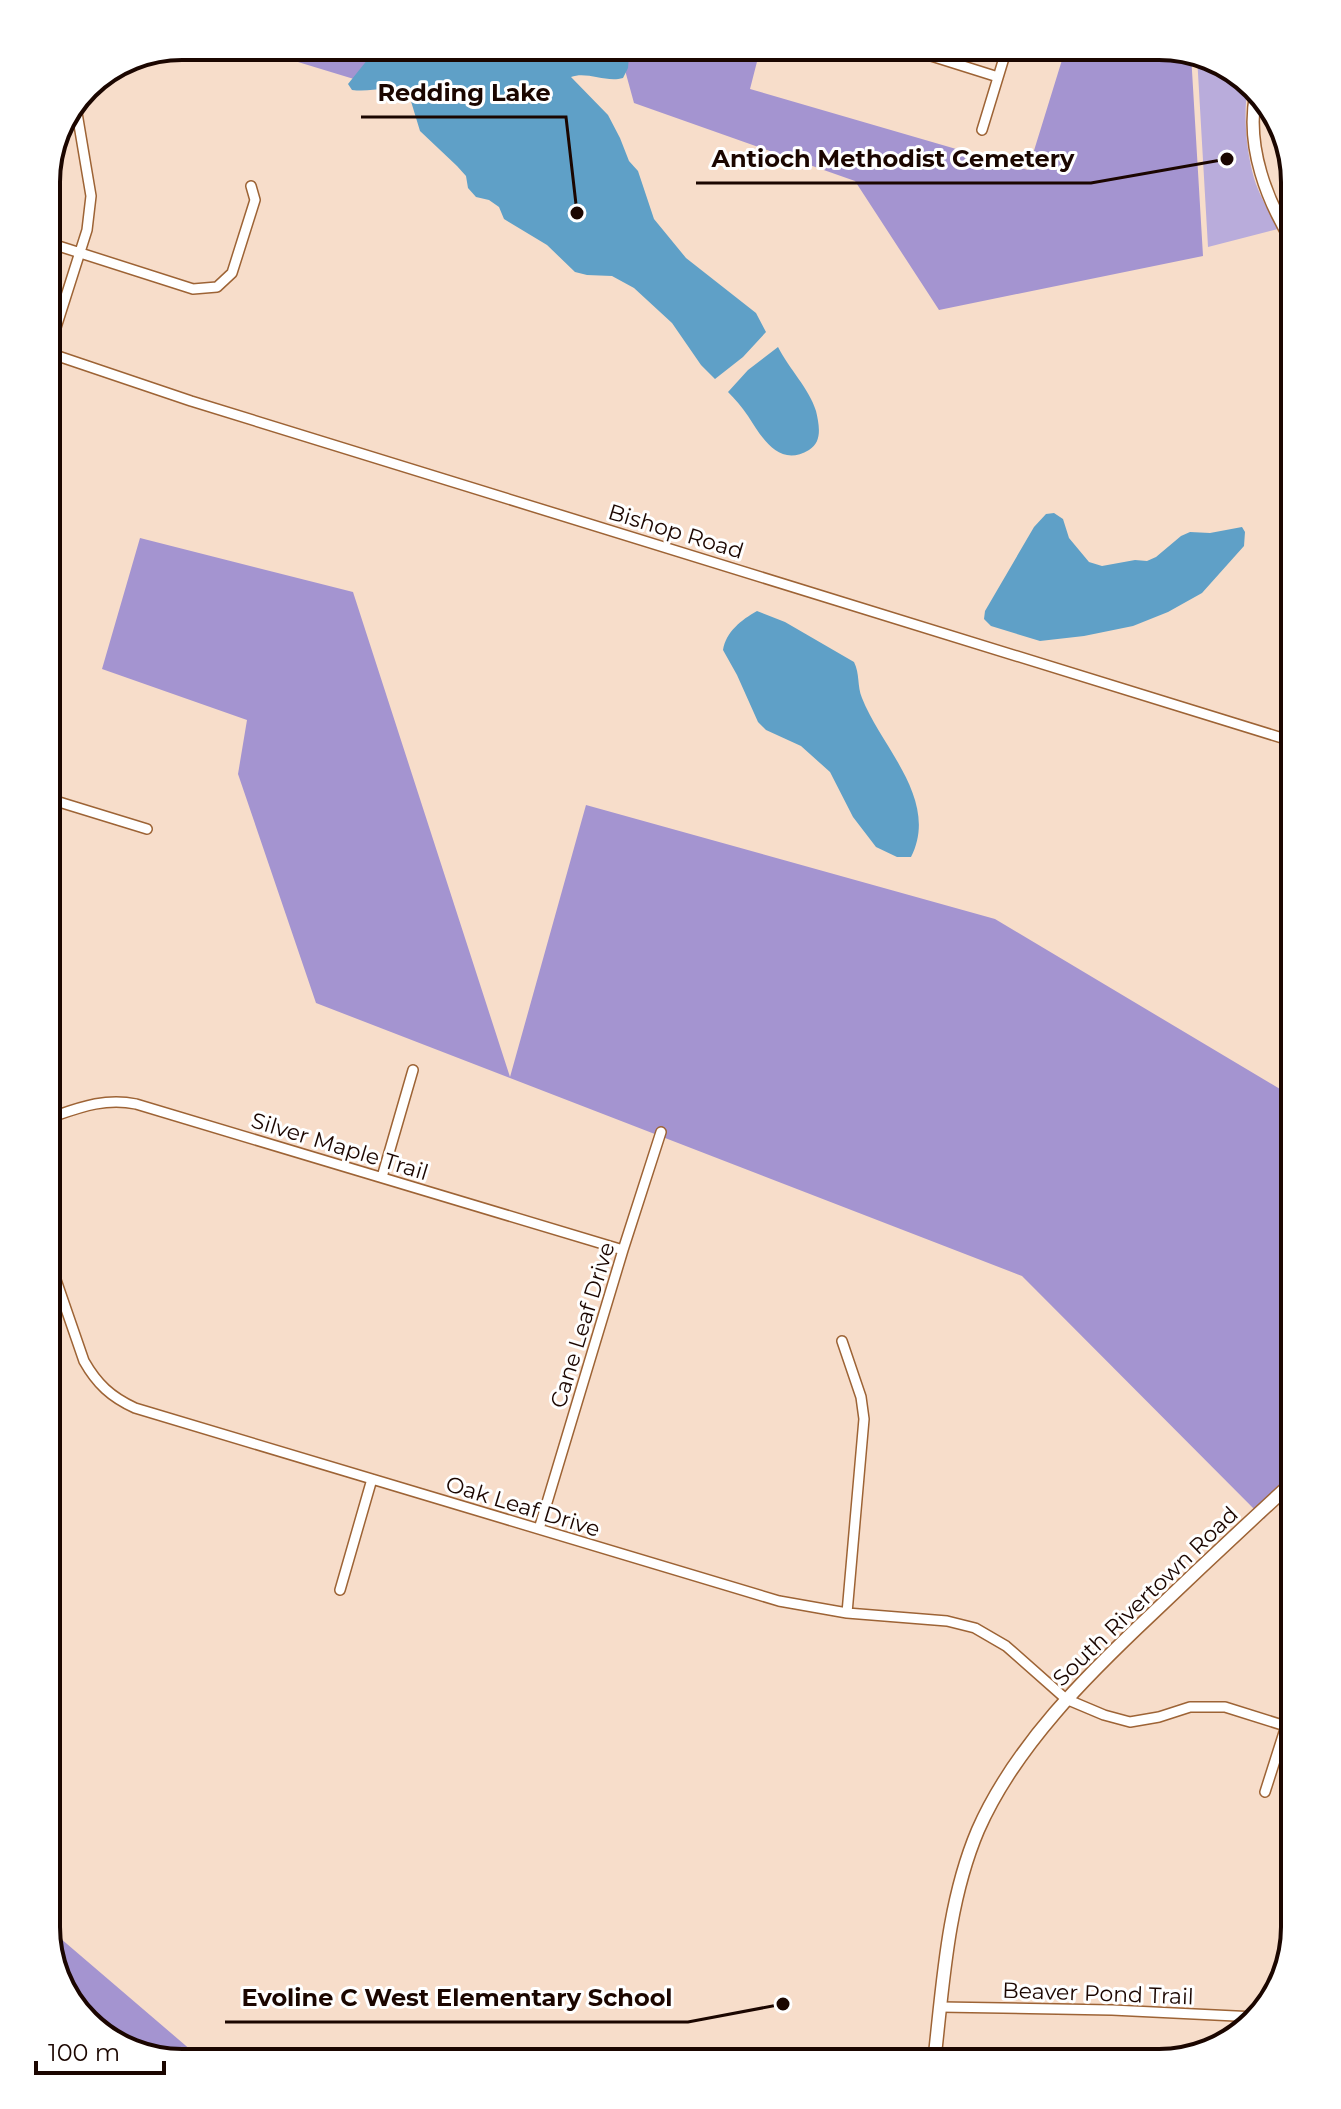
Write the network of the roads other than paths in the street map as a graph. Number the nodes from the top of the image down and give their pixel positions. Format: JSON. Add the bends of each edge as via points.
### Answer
{"nodes":[{"id":1,"x":944,"y":60,"type":"edge"},
{"id":2,"x":1003,"y":60,"type":"edge"},
{"id":3,"x":998,"y":77,"type":"junction"},
{"id":4,"x":1255,"y":107,"type":"edge"},
{"id":5,"x":78,"y":119,"type":"edge"},
{"id":6,"x":982,"y":130,"type":"dead end"},
{"id":7,"x":251,"y":186,"type":"dead end"},
{"id":8,"x":1281,"y":221,"type":"edge"},
{"id":9,"x":60,"y":247,"type":"edge"},
{"id":10,"x":80,"y":253,"type":"junction"},
{"id":11,"x":60,"y":315,"type":"edge"},
{"id":12,"x":60,"y":359,"type":"edge"},
{"id":13,"x":1281,"y":738,"type":"edge"},
{"id":14,"x":60,"y":802,"type":"edge"},
{"id":15,"x":147,"y":829,"type":"dead end"},
{"id":16,"x":413,"y":1070,"type":"dead end"},
{"id":17,"x":60,"y":1114,"type":"edge"},
{"id":18,"x":661,"y":1132,"type":"dead end"},
{"id":19,"x":382,"y":1177,"type":"junction"},
{"id":20,"x":623,"y":1250,"type":"junction"},
{"id":21,"x":60,"y":1292,"type":"edge"},
{"id":22,"x":842,"y":1341,"type":"dead end"},
{"id":23,"x":372,"y":1479,"type":"junction"},
{"id":24,"x":1281,"y":1493,"type":"edge"},
{"id":25,"x":539,"y":1529,"type":"junction"},
{"id":26,"x":340,"y":1590,"type":"dead end"},
{"id":27,"x":847,"y":1613,"type":"junction"},
{"id":28,"x":1066,"y":1699,"type":"junction"},
{"id":29,"x":1281,"y":1724,"type":"edge"},
{"id":30,"x":1281,"y":1750,"type":"edge"},
{"id":31,"x":1265,"y":1792,"type":"dead end"},
{"id":32,"x":940,"y":2007,"type":"junction"},
{"id":33,"x":1242,"y":2016,"type":"edge"},
{"id":34,"x":936,"y":2049,"type":"edge"}],
"edges":[{"from":1,"to":3,"type":"street"},
{"from":2,"to":3,"type":"street"},
{"from":3,"to":6,"type":"street"},
{"from":4,"to":8,"type":"street","via":[[1260,172]]},
{"from":5,"to":10,"type":"street","via":[[91,196]]},
{"from":7,"to":10,"type":"street","via":[[255,200],[232,273],[217,287],[193,289]]},
{"from":9,"to":10,"type":"street"},
{"from":10,"to":11,"type":"street"},
{"from":12,"to":13,"type":"street","name":"Bishop Road"},
{"from":14,"to":15,"type":"street"},
{"from":16,"to":19,"type":"street"},
{"from":17,"to":19,"type":"street","name":"Silver Maple Trail","via":[[123,1101]]},
{"from":18,"to":20,"type":"street","name":"Cane Leaf Drive"},
{"from":19,"to":20,"type":"street","name":"Silver Maple Trail"},
{"from":20,"to":25,"type":"street","name":"Cane Leaf Drive"},
{"from":21,"to":23,"type":"street","name":"Oak Leaf Drive","via":[[84,1361],[119,1401]]},
{"from":22,"to":27,"type":"street","via":[[864,1419]]},
{"from":23,"to":25,"type":"street","name":"Oak Leaf Drive"},
{"from":23,"to":26,"type":"street"},
{"from":24,"to":28,"type":"main road","name":"South Rivertown Road"},
{"from":25,"to":27,"type":"street","name":"Oak Leaf Drive","via":[[779,1601]]},
{"from":27,"to":28,"type":"street","name":"Oak Leaf Drive","via":[[975,1628],[1006,1646]]},
{"from":28,"to":29,"type":"street","name":"Oak Leaf Drive","via":[[1130,1722],[1190,1707],[1225,1707]]},
{"from":28,"to":32,"type":"main road","name":"South Rivertown Road","via":[[1015,1768],[979,1829],[951,1927]]},
{"from":30,"to":31,"type":"street"},
{"from":32,"to":33,"type":"street","name":"Beaver Pond Trail"},
{"from":32,"to":34,"type":"main road","name":"South Rivertown Road"}]}
